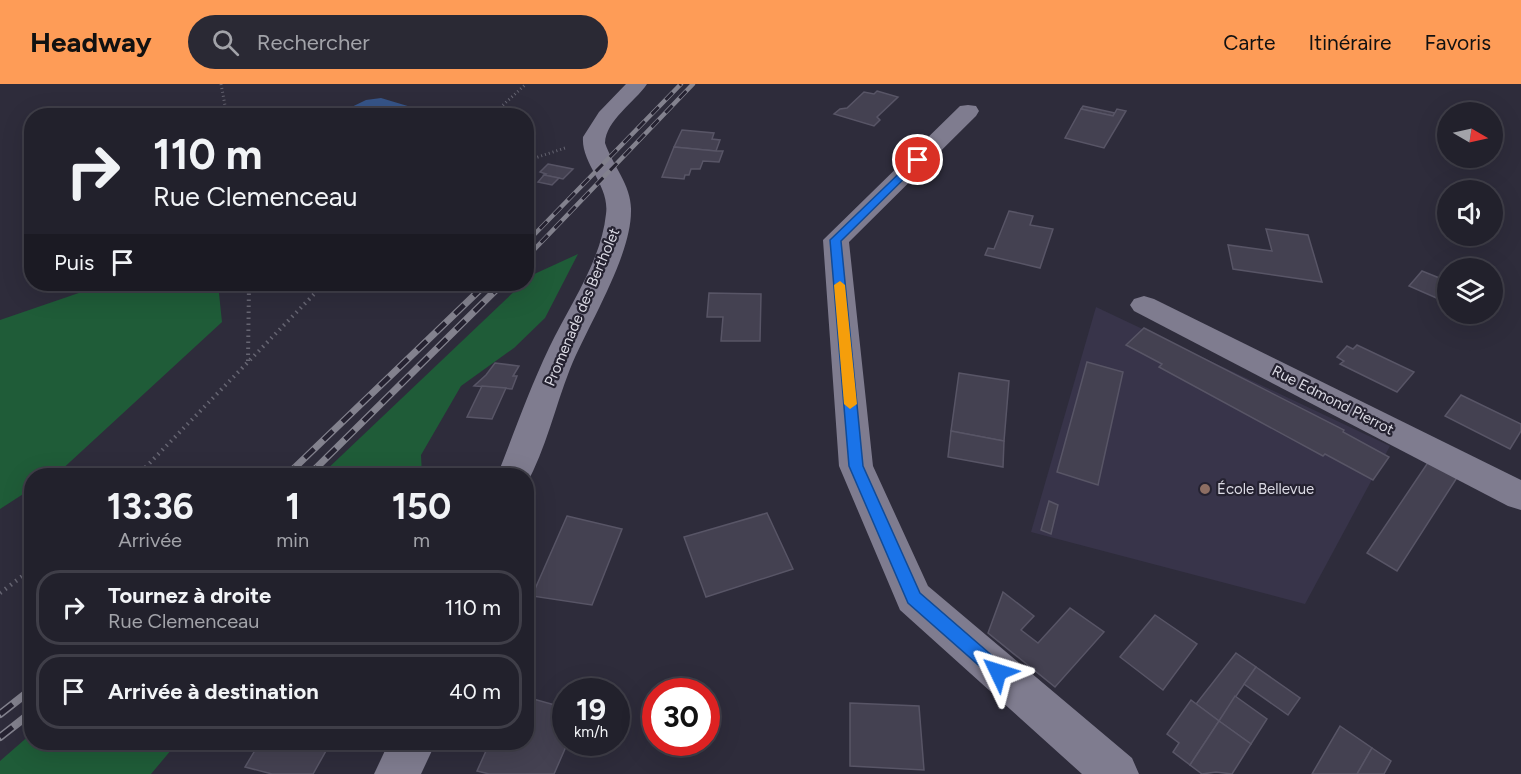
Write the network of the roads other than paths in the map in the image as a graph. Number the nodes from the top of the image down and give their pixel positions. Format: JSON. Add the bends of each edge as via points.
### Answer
{"nodes":[{"id":1,"x":637,"y":84,"type":"edge"},
{"id":2,"x":968,"y":111,"type":"dead end"},
{"id":3,"x":1144,"y":305,"type":"dead end"},
{"id":4,"x":517,"y":468,"type":"edge"},
{"id":5,"x":1521,"y":495,"type":"edge"},
{"id":6,"x":410,"y":750,"type":"edge"},
{"id":7,"x":397,"y":774,"type":"edge"},
{"id":8,"x":1116,"y":774,"type":"edge"}],
"edges":[{"from":1,"to":4,"type":"street","name":"Promenade des Bertholet","via":[[600,127],[593,144],[617,190],[620,212],[608,251],[561,355]]},
{"from":2,"to":8,"type":"street","via":[[836,240],[856,466],[914,598]]},
{"from":3,"to":5,"type":"street","name":"Rue Edmond Pierrot"},
{"from":6,"to":7,"type":"street"}]}
